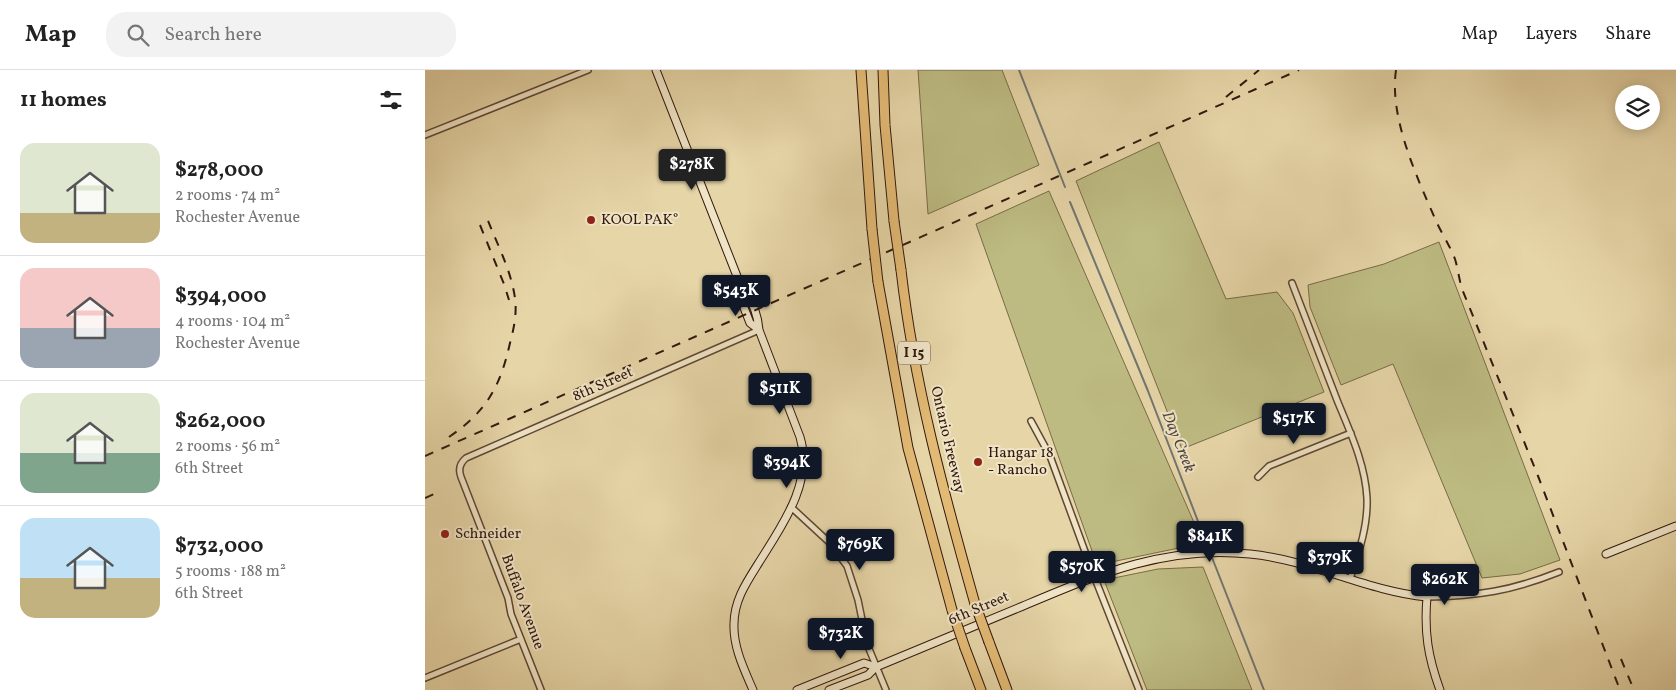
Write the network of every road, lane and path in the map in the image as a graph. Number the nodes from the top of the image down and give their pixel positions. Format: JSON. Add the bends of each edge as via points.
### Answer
{"nodes":[{"id":1,"x":588,"y":70,"type":"edge"},
{"id":2,"x":656,"y":70,"type":"edge"},
{"id":3,"x":861,"y":70,"type":"edge"},
{"id":4,"x":883,"y":70,"type":"edge"},
{"id":5,"x":425,"y":135,"type":"edge"},
{"id":6,"x":1292,"y":283,"type":"dead end"},
{"id":7,"x":759,"y":330,"type":"junction"},
{"id":8,"x":1031,"y":421,"type":"dead end"},
{"id":9,"x":1351,"y":433,"type":"junction"},
{"id":10,"x":460,"y":466,"type":"joint"},
{"id":11,"x":1258,"y":477,"type":"dead end"},
{"id":12,"x":791,"y":507,"type":"junction"},
{"id":13,"x":1676,"y":526,"type":"edge"},
{"id":14,"x":1606,"y":554,"type":"dead end"},
{"id":15,"x":1559,"y":572,"type":"dead end"},
{"id":16,"x":1094,"y":576,"type":"junction"},
{"id":17,"x":1350,"y":579,"type":"junction"},
{"id":18,"x":1427,"y":596,"type":"junction"},
{"id":19,"x":521,"y":640,"type":"junction"},
{"id":20,"x":876,"y":667,"type":"junction"},
{"id":21,"x":425,"y":678,"type":"edge"},
{"id":22,"x":541,"y":690,"type":"edge"},
{"id":23,"x":753,"y":690,"type":"edge"},
{"id":24,"x":797,"y":690,"type":"edge"},
{"id":25,"x":829,"y":690,"type":"edge"},
{"id":26,"x":886,"y":690,"type":"edge"},
{"id":27,"x":981,"y":690,"type":"edge"},
{"id":28,"x":1007,"y":690,"type":"edge"},
{"id":29,"x":1139,"y":690,"type":"edge"},
{"id":30,"x":1440,"y":690,"type":"edge"}],
"edges":[{"from":1,"to":5,"type":"street"},
{"from":2,"to":7,"type":"street","via":[[743,294],[755,310]]},
{"from":3,"to":27,"type":"highway","number":"I 15","bridge":true,"via":[[878,282],[908,448],[953,610]]},
{"from":4,"to":28,"type":"highway","name":"Ontario Freeway","number":"I 15","bridge":true,"via":[[894,221],[907,317],[930,436],[975,604]]},
{"from":6,"to":9,"type":"street"},
{"from":7,"to":10,"type":"street","name":"8th Street","via":[[466,458]]},
{"from":7,"to":12,"type":"street","via":[[803,449],[803,472]]},
{"from":8,"to":16,"type":"street","via":[[1051,456]]},
{"from":9,"to":11,"type":"street","via":[[1269,466]]},
{"from":9,"to":17,"type":"street","via":[[1362,465],[1367,505],[1364,534]]},
{"from":10,"to":19,"type":"street","name":"Buffalo Avenue","via":[[461,477]]},
{"from":12,"to":20,"type":"street","via":[[830,543],[843,560],[854,584],[865,636]]},
{"from":12,"to":23,"type":"street","via":[[745,584],[735,610],[736,644]]},
{"from":13,"to":14,"type":"street"},
{"from":15,"to":18,"type":"street","name":"6th Street","via":[[1494,592]]},
{"from":16,"to":17,"type":"street","name":"6th Street","via":[[1135,563],[1194,552],[1225,552],[1273,557]]},
{"from":16,"to":20,"type":"street","name":"6th Street"},
{"from":16,"to":29,"type":"street"},
{"from":17,"to":18,"type":"street","name":"6th Street","via":[[1392,592]]},
{"from":18,"to":30,"type":"street","via":[[1427,644]]},
{"from":19,"to":21,"type":"street"},
{"from":19,"to":22,"type":"street","name":"Buffalo Avenue"},
{"from":20,"to":24,"type":"street","name":"6th Street","via":[[864,663]]},
{"from":20,"to":25,"type":"street","name":"6th Street","via":[[868,675]]},
{"from":20,"to":26,"type":"street"}]}
